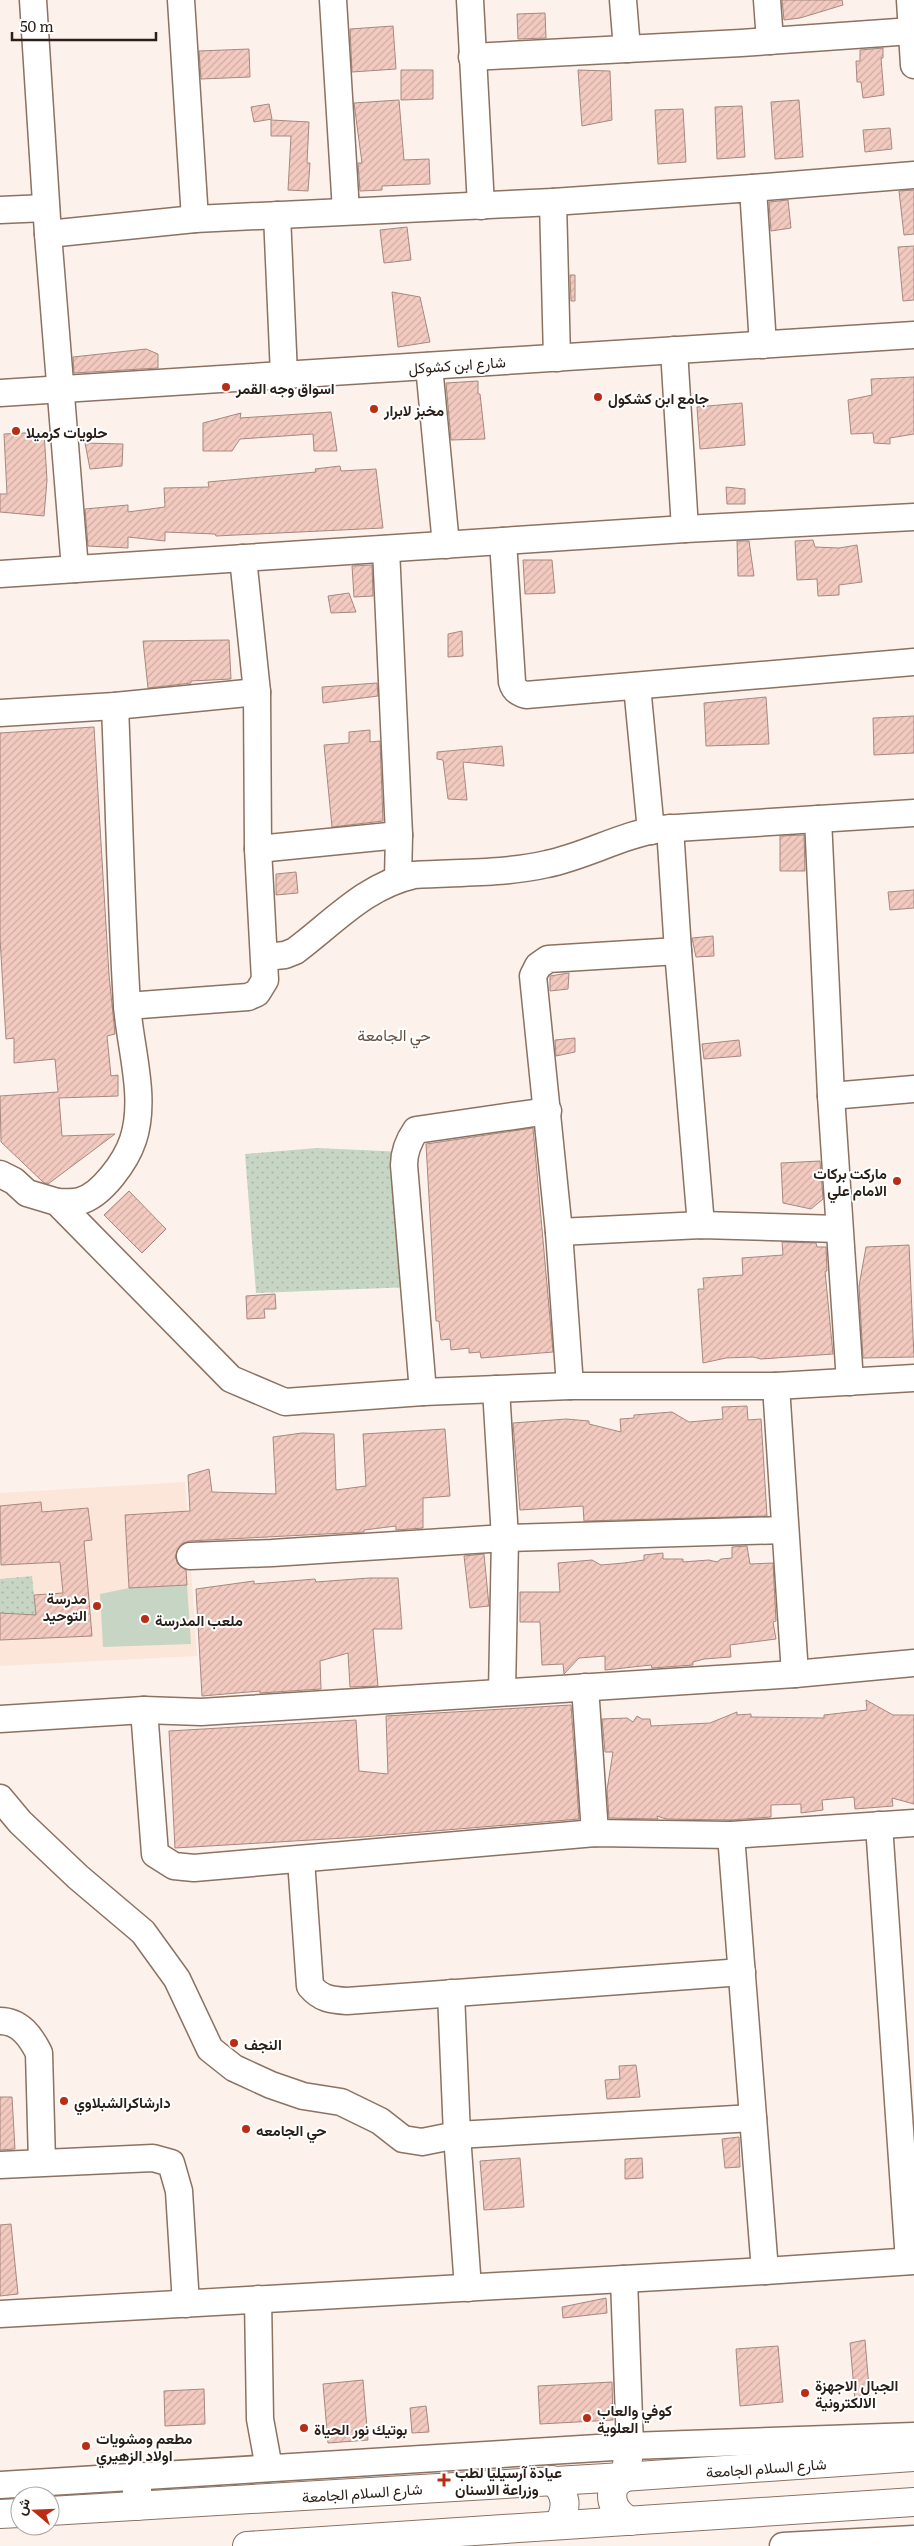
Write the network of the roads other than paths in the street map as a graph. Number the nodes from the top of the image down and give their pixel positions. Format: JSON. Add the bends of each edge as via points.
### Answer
{"nodes":[{"id":1,"x":33,"y":0,"type":"edge"},
{"id":2,"x":181,"y":0,"type":"edge"},
{"id":3,"x":333,"y":0,"type":"edge"},
{"id":4,"x":470,"y":0,"type":"edge"},
{"id":5,"x":624,"y":0,"type":"edge"},
{"id":6,"x":767,"y":0,"type":"edge"},
{"id":7,"x":910,"y":0,"type":"edge"},
{"id":8,"x":912,"y":31,"type":"junction"},
{"id":9,"x":770,"y":41,"type":"junction"},
{"id":10,"x":628,"y":49,"type":"junction"},
{"id":11,"x":472,"y":56,"type":"junction"},
{"id":12,"x":914,"y":64,"type":"edge"},
{"id":13,"x":914,"y":175,"type":"edge"},
{"id":14,"x":753,"y":188,"type":"junction"},
{"id":15,"x":553,"y":202,"type":"junction"},
{"id":16,"x":481,"y":206,"type":"junction"},
{"id":17,"x":46,"y":208,"type":"junction"},
{"id":18,"x":0,"y":210,"type":"edge"},
{"id":19,"x":346,"y":211,"type":"junction"},
{"id":20,"x":277,"y":215,"type":"junction"},
{"id":21,"x":195,"y":219,"type":"junction"},
{"id":22,"x":48,"y":234,"type":"junction"},
{"id":23,"x":914,"y":335,"type":"edge"},
{"id":24,"x":763,"y":344,"type":"junction"},
{"id":25,"x":674,"y":350,"type":"junction"},
{"id":26,"x":557,"y":358,"type":"junction"},
{"id":27,"x":429,"y":366,"type":"junction"},
{"id":28,"x":284,"y":375,"type":"junction"},
{"id":29,"x":60,"y":390,"type":"junction"},
{"id":30,"x":0,"y":393,"type":"edge"},
{"id":31,"x":914,"y":517,"type":"edge"},
{"id":32,"x":685,"y":529,"type":"junction"},
{"id":33,"x":503,"y":541,"type":"junction"},
{"id":34,"x":446,"y":545,"type":"junction"},
{"id":35,"x":386,"y":549,"type":"junction"},
{"id":36,"x":243,"y":558,"type":"junction"},
{"id":37,"x":75,"y":569,"type":"junction"},
{"id":38,"x":0,"y":574,"type":"edge"},
{"id":39,"x":914,"y":662,"type":"edge"},
{"id":40,"x":637,"y":686,"type":"junction"},
{"id":41,"x":257,"y":692,"type":"junction"},
{"id":42,"x":115,"y":706,"type":"junction"},
{"id":43,"x":0,"y":713,"type":"edge"},
{"id":44,"x":914,"y":813,"type":"edge"},
{"id":45,"x":818,"y":819,"type":"junction"},
{"id":46,"x":661,"y":829,"type":"junction"},
{"id":47,"x":399,"y":835,"type":"junction"},
{"id":48,"x":258,"y":849,"type":"junction"},
{"id":49,"x":398,"y":879,"type":"junction"},
{"id":50,"x":678,"y":951,"type":"junction"},
{"id":51,"x":264,"y":957,"type":"junction"},
{"id":52,"x":128,"y":1006,"type":"junction"},
{"id":53,"x":914,"y":1089,"type":"edge"},
{"id":54,"x":831,"y":1096,"type":"junction"},
{"id":55,"x":548,"y":1111,"type":"junction"},
{"id":56,"x":0,"y":1174,"type":"edge"},
{"id":57,"x":57,"y":1202,"type":"junction"},
{"id":58,"x":701,"y":1225,"type":"junction"},
{"id":59,"x":839,"y":1229,"type":"junction"},
{"id":60,"x":560,"y":1232,"type":"junction"},
{"id":61,"x":914,"y":1378,"type":"edge"},
{"id":62,"x":850,"y":1382,"type":"junction"},
{"id":63,"x":570,"y":1386,"type":"junction"},
{"id":64,"x":776,"y":1386,"type":"junction"},
{"id":65,"x":496,"y":1389,"type":"junction"},
{"id":66,"x":423,"y":1392,"type":"junction"},
{"id":67,"x":785,"y":1530,"type":"junction"},
{"id":68,"x":504,"y":1538,"type":"junction"},
{"id":69,"x":190,"y":1556,"type":"dead end"},
{"id":70,"x":914,"y":1663,"type":"edge"},
{"id":71,"x":795,"y":1674,"type":"junction"},
{"id":72,"x":585,"y":1687,"type":"junction"},
{"id":73,"x":502,"y":1692,"type":"junction"},
{"id":74,"x":144,"y":1710,"type":"junction"},
{"id":75,"x":0,"y":1719,"type":"edge"},
{"id":76,"x":0,"y":1798,"type":"edge"},
{"id":77,"x":914,"y":1823,"type":"edge"},
{"id":78,"x":879,"y":1825,"type":"junction"},
{"id":79,"x":595,"y":1834,"type":"junction"},
{"id":80,"x":732,"y":1835,"type":"junction"},
{"id":81,"x":301,"y":1860,"type":"junction"},
{"id":82,"x":742,"y":1972,"type":"junction"},
{"id":83,"x":451,"y":1993,"type":"junction"},
{"id":84,"x":0,"y":2021,"type":"edge"},
{"id":85,"x":753,"y":2118,"type":"junction"},
{"id":86,"x":457,"y":2135,"type":"junction"},
{"id":87,"x":42,"y":2162,"type":"junction"},
{"id":88,"x":0,"y":2165,"type":"edge"},
{"id":89,"x":911,"y":2261,"type":"edge"},
{"id":90,"x":765,"y":2271,"type":"junction"},
{"id":91,"x":624,"y":2279,"type":"junction"},
{"id":92,"x":468,"y":2288,"type":"junction"},
{"id":93,"x":258,"y":2300,"type":"junction"},
{"id":94,"x":186,"y":2304,"type":"junction"},
{"id":95,"x":0,"y":2314,"type":"edge"},
{"id":96,"x":914,"y":2436,"type":"edge"},
{"id":97,"x":630,"y":2446,"type":"junction"},
{"id":98,"x":914,"y":2456,"type":"edge"},
{"id":99,"x":269,"y":2468,"type":"junction"},
{"id":100,"x":137,"y":2476,"type":"junction"},
{"id":101,"x":623,"y":2477,"type":"junction"},
{"id":102,"x":552,"y":2480,"type":"junction"},
{"id":103,"x":0,"y":2485,"type":"edge"},
{"id":104,"x":914,"y":2502,"type":"edge"},
{"id":105,"x":137,"y":2506,"type":"junction"},
{"id":106,"x":60,"y":2510,"type":"edge"},
{"id":107,"x":630,"y":2521,"type":"junction"},
{"id":108,"x":558,"y":2525,"type":"junction"},
{"id":109,"x":914,"y":2539,"type":"edge"},
{"id":110,"x":247,"y":2546,"type":"edge"},
{"id":111,"x":783,"y":2546,"type":"edge"}],
"edges":[{"from":1,"to":17,"type":"street"},
{"from":2,"to":21,"type":"street"},
{"from":3,"to":19,"type":"street"},
{"from":4,"to":11,"type":"street"},
{"from":5,"to":10,"type":"street"},
{"from":6,"to":9,"type":"street"},
{"from":7,"to":8,"type":"street"},
{"from":8,"to":9,"type":"street"},
{"from":8,"to":12,"type":"street"},
{"from":9,"to":10,"type":"street"},
{"from":10,"to":11,"type":"street"},
{"from":11,"to":16,"type":"street"},
{"from":13,"to":14,"type":"street"},
{"from":14,"to":15,"type":"street"},
{"from":14,"to":24,"type":"street"},
{"from":15,"to":16,"type":"street"},
{"from":15,"to":26,"type":"street"},
{"from":16,"to":19,"type":"street"},
{"from":17,"to":18,"type":"street"},
{"from":17,"to":22,"type":"street"},
{"from":19,"to":20,"type":"street"},
{"from":20,"to":21,"type":"street"},
{"from":20,"to":28,"type":"street"},
{"from":21,"to":22,"type":"street"},
{"from":22,"to":29,"type":"street"},
{"from":23,"to":24,"type":"street","name":"شارع ابن كشوكل"},
{"from":24,"to":25,"type":"street","name":"شارع ابن كشوكل"},
{"from":25,"to":26,"type":"street","name":"شارع ابن كشوكل"},
{"from":25,"to":32,"type":"street"},
{"from":26,"to":27,"type":"street","name":"شارع ابن كشوكل"},
{"from":27,"to":28,"type":"street","name":"شارع ابن كشوكل"},
{"from":27,"to":34,"type":"street"},
{"from":28,"to":29,"type":"street","name":"شارع ابن كشوكل"},
{"from":29,"to":30,"type":"street","name":"شارع ابن كشوكل"},
{"from":29,"to":37,"type":"street"},
{"from":31,"to":32,"type":"street"},
{"from":32,"to":33,"type":"street"},
{"from":33,"to":34,"type":"street"},
{"from":33,"to":40,"type":"street","via":[[512,682],[517,691],[526,696]]},
{"from":34,"to":35,"type":"street"},
{"from":35,"to":36,"type":"street"},
{"from":35,"to":47,"type":"street"},
{"from":36,"to":37,"type":"street"},
{"from":36,"to":41,"type":"street"},
{"from":37,"to":38,"type":"street"},
{"from":39,"to":40,"type":"street"},
{"from":40,"to":46,"type":"street"},
{"from":41,"to":42,"type":"street"},
{"from":41,"to":48,"type":"street"},
{"from":42,"to":43,"type":"street"},
{"from":42,"to":52,"type":"street"},
{"from":44,"to":45,"type":"street"},
{"from":45,"to":46,"type":"street"},
{"from":45,"to":54,"type":"street"},
{"from":46,"to":49,"type":"street","via":[[533,867]]},
{"from":46,"to":50,"type":"street"},
{"from":47,"to":48,"type":"street"},
{"from":47,"to":49,"type":"street"},
{"from":48,"to":51,"type":"street"},
{"from":49,"to":51,"type":"street","via":[[371,891],[295,950],[285,955]]},
{"from":50,"to":55,"type":"street","via":[[554,959],[538,966],[533,982]]},
{"from":50,"to":58,"type":"street"},
{"from":51,"to":52,"type":"street","via":[[265,980],[261,989],[252,996]]},
{"from":52,"to":57,"type":"street","via":[[138,1099],[138,1120],[133,1140],[117,1170],[98,1190],[80,1201]]},
{"from":53,"to":54,"type":"street"},
{"from":54,"to":59,"type":"street"},
{"from":55,"to":60,"type":"street"},
{"from":55,"to":66,"type":"street","via":[[416,1130],[410,1138],[404,1165]]},
{"from":56,"to":57,"type":"street","via":[[27,1193]]},
{"from":57,"to":66,"type":"street","via":[[231,1379],[285,1402]]},
{"from":58,"to":59,"type":"street"},
{"from":58,"to":60,"type":"street"},
{"from":59,"to":62,"type":"street"},
{"from":60,"to":63,"type":"street"},
{"from":61,"to":62,"type":"street"},
{"from":62,"to":64,"type":"street"},
{"from":63,"to":64,"type":"street"},
{"from":63,"to":65,"type":"street"},
{"from":64,"to":67,"type":"street"},
{"from":65,"to":66,"type":"street"},
{"from":65,"to":68,"type":"street"},
{"from":67,"to":68,"type":"street"},
{"from":67,"to":71,"type":"street"},
{"from":68,"to":69,"type":"street","via":[[272,1554]]},
{"from":68,"to":73,"type":"street"},
{"from":70,"to":71,"type":"street"},
{"from":71,"to":72,"type":"street"},
{"from":72,"to":73,"type":"street"},
{"from":72,"to":79,"type":"street"},
{"from":73,"to":74,"type":"street","via":[[201,1712]]},
{"from":74,"to":75,"type":"street"},
{"from":74,"to":81,"type":"street","via":[[155,1854],[161,1860],[174,1866],[194,1868]]},
{"from":76,"to":86,"type":"street","via":[[20,1822],[78,1877],[143,1932],[178,1979],[210,2049],[234,2068],[303,2096],[341,2102],[380,2121],[403,2138],[422,2142]]},
{"from":77,"to":78,"type":"street"},
{"from":78,"to":80,"type":"street"},
{"from":78,"to":89,"type":"street"},
{"from":79,"to":80,"type":"street"},
{"from":79,"to":81,"type":"street"},
{"from":80,"to":82,"type":"street"},
{"from":81,"to":83,"type":"street","via":[[310,1986],[317,1994],[329,2000],[347,2001]]},
{"from":82,"to":83,"type":"street"},
{"from":82,"to":85,"type":"street"},
{"from":83,"to":86,"type":"street"},
{"from":84,"to":87,"type":"street","via":[[16,2025],[39,2053]]},
{"from":85,"to":86,"type":"street"},
{"from":85,"to":90,"type":"street"},
{"from":86,"to":92,"type":"street"},
{"from":87,"to":88,"type":"street"},
{"from":87,"to":94,"type":"street","via":[[154,2158],[171,2164],[179,2191]]},
{"from":89,"to":90,"type":"street"},
{"from":90,"to":91,"type":"street"},
{"from":91,"to":92,"type":"street"},
{"from":91,"to":97,"type":"street"},
{"from":92,"to":93,"type":"street"},
{"from":93,"to":94,"type":"street"},
{"from":93,"to":99,"type":"street","via":[[260,2419]]},
{"from":94,"to":95,"type":"street"},
{"from":96,"to":97,"type":"street"},
{"from":97,"to":99,"type":"street"},
{"from":97,"to":101,"type":"main road"},
{"from":98,"to":101,"type":"main road","name":"شارع السلام الجامعة"},
{"from":99,"to":100,"type":"street"},
{"from":100,"to":103,"type":"street"},
{"from":100,"to":105,"type":"main road"},
{"from":101,"to":102,"type":"main road","name":"شارع السلام الجامعة"},
{"from":101,"to":107,"type":"main road","via":[[612,2495],[620,2515]]},
{"from":102,"to":105,"type":"main road","name":"شارع السلام الجامعة"},
{"from":102,"to":108,"type":"main road","via":[[564,2496],[564,2516]]},
{"from":104,"to":107,"type":"main road"},
{"from":105,"to":106,"type":"main road","name":"شارع السلام الجامعة"},
{"from":107,"to":108,"type":"main road"},
{"from":108,"to":110,"type":"main road"},
{"from":109,"to":111,"type":"street"}]}
